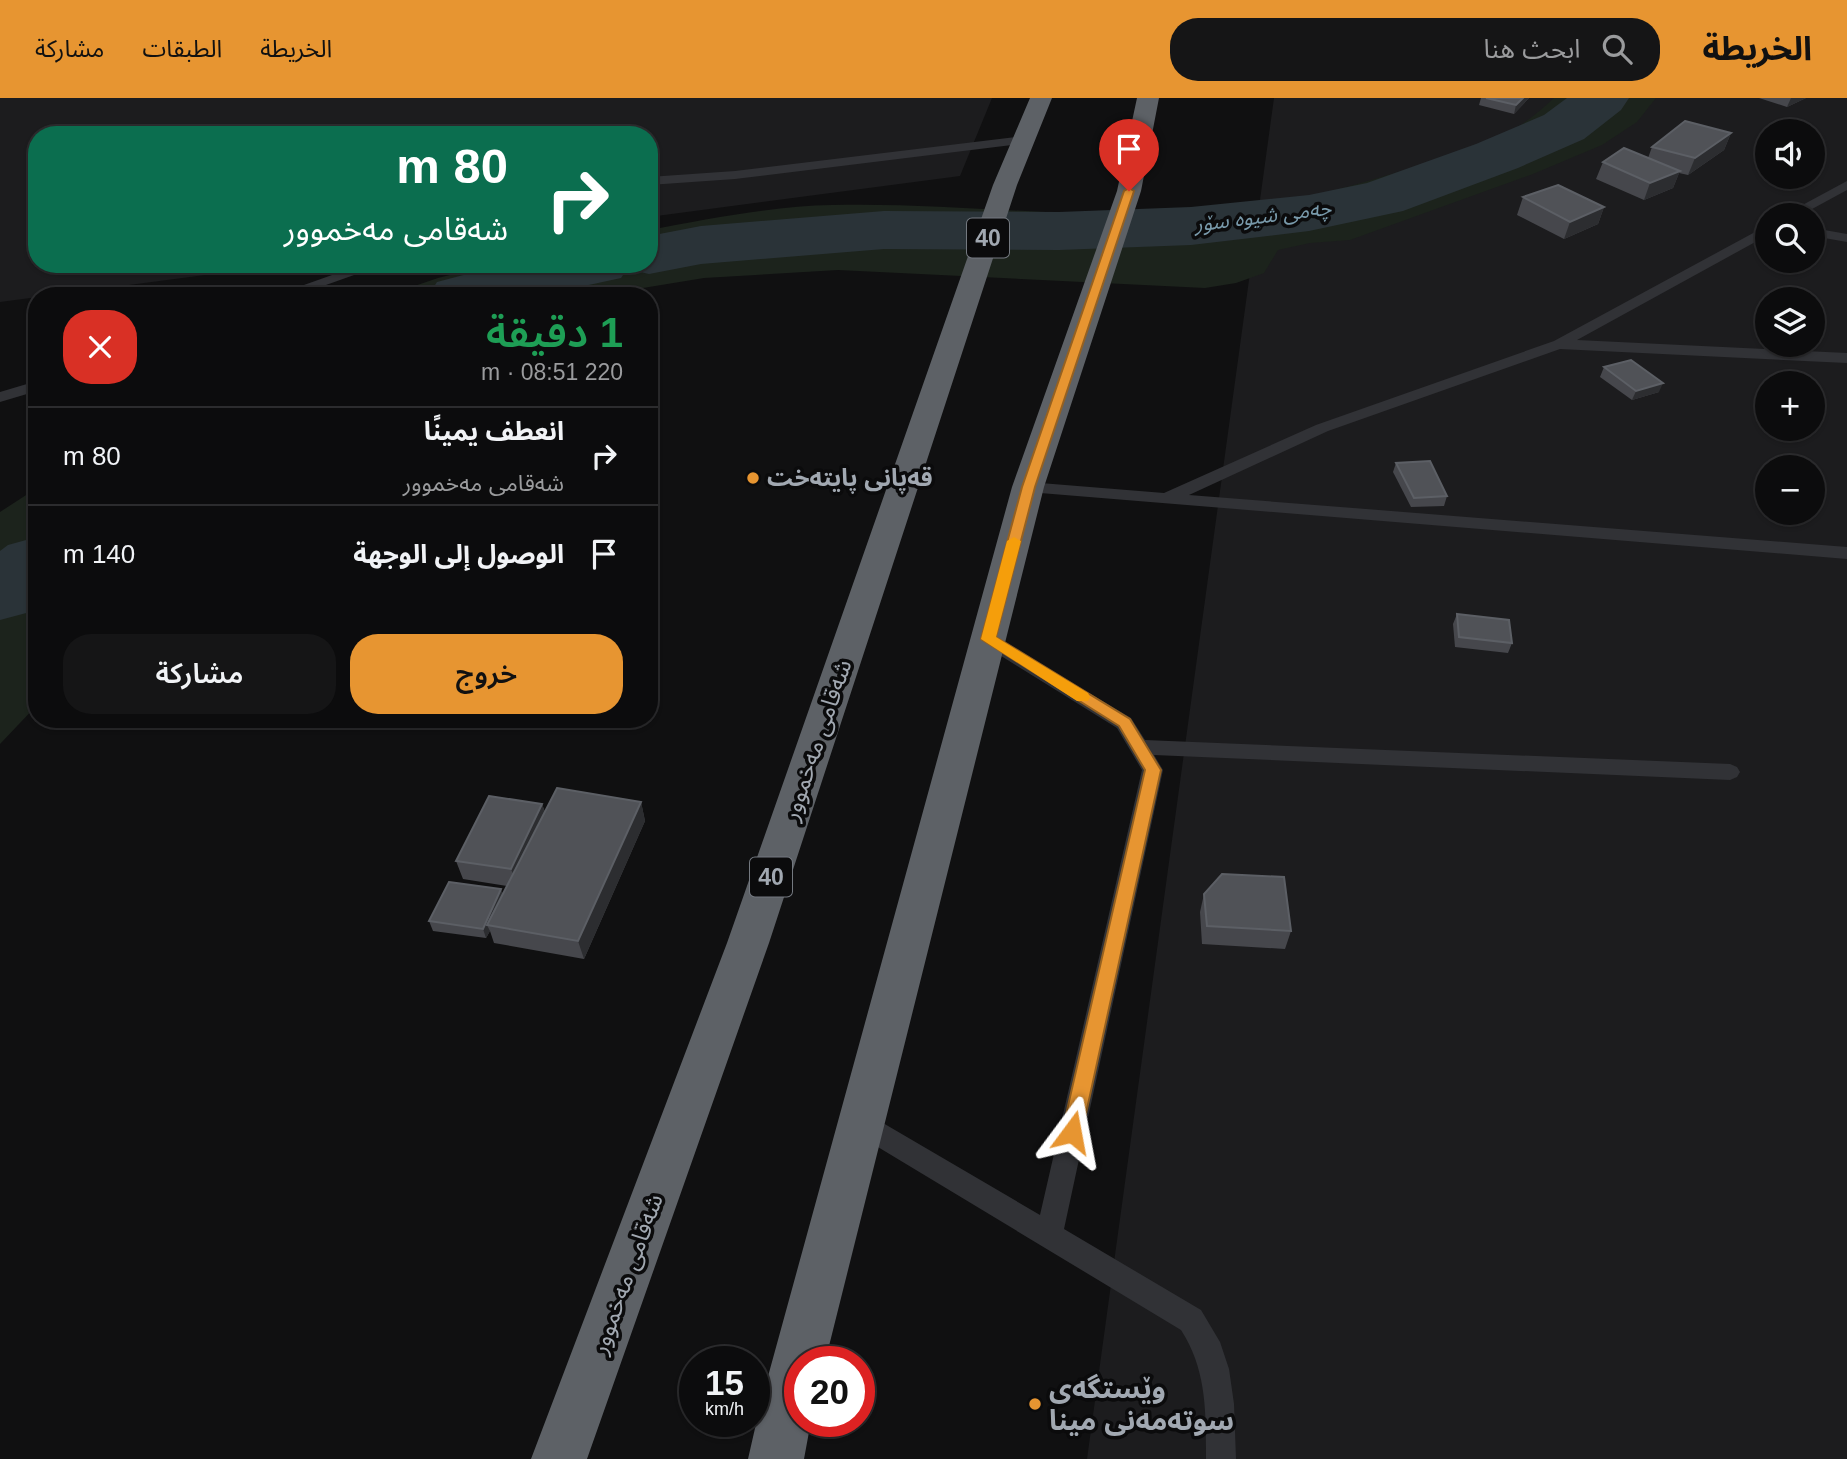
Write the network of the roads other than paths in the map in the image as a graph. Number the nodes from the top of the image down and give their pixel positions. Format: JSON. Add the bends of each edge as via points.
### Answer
{"nodes":[{"id":1,"x":1041,"y":98,"type":"edge"},
{"id":2,"x":1148,"y":98,"type":"edge"},
{"id":3,"x":1024,"y":140,"type":"junction"},
{"id":4,"x":658,"y":180,"type":"edge"},
{"id":5,"x":1847,"y":184,"type":"edge"},
{"id":6,"x":1813,"y":203,"type":"edge"},
{"id":7,"x":1825,"y":234,"type":"edge"},
{"id":8,"x":1755,"y":236,"type":"edge"},
{"id":9,"x":1847,"y":238,"type":"edge"},
{"id":10,"x":350,"y":273,"type":"edge"},
{"id":11,"x":308,"y":287,"type":"edge"},
{"id":12,"x":1559,"y":344,"type":"junction"},
{"id":13,"x":1847,"y":358,"type":"edge"},
{"id":14,"x":28,"y":389,"type":"edge"},
{"id":15,"x":0,"y":397,"type":"edge"},
{"id":16,"x":1028,"y":487,"type":"junction"},
{"id":17,"x":1166,"y":499,"type":"junction"},
{"id":18,"x":1847,"y":553,"type":"edge"},
{"id":19,"x":989,"y":639,"type":"junction"},
{"id":20,"x":1140,"y":747,"type":"junction"},
{"id":21,"x":1730,"y":772,"type":"dead end"},
{"id":22,"x":862,"y":1124,"type":"junction"},
{"id":23,"x":1049,"y":1235,"type":"junction"},
{"id":24,"x":559,"y":1459,"type":"edge"},
{"id":25,"x":776,"y":1459,"type":"edge"},
{"id":26,"x":1221,"y":1459,"type":"edge"}],
"edges":[{"from":1,"to":3,"type":"highway","name":"شەقامی مەخموور","number":"40"},
{"from":2,"to":16,"type":"highway","via":[[1129,191]]},
{"from":3,"to":4,"type":"lane"},
{"from":3,"to":24,"type":"highway","name":"شەقامی مەخموور","number":"40","via":[[748,943]]},
{"from":5,"to":6,"type":"lane"},
{"from":7,"to":9,"type":"lane"},
{"from":8,"to":12,"type":"lane"},
{"from":10,"to":11,"type":"lane"},
{"from":12,"to":13,"type":"lane"},
{"from":12,"to":17,"type":"lane","via":[[1322,428]]},
{"from":14,"to":15,"type":"lane"},
{"from":16,"to":17,"type":"lane"},
{"from":16,"to":19,"type":"highway"},
{"from":17,"to":18,"type":"lane"},
{"from":19,"to":20,"type":"lane","via":[[1124,723]]},
{"from":19,"to":22,"type":"highway"},
{"from":20,"to":21,"type":"lane"},
{"from":20,"to":23,"type":"lane","via":[[1153,770]]},
{"from":22,"to":23,"type":"lane"},
{"from":22,"to":25,"type":"highway"},
{"from":23,"to":26,"type":"lane","via":[[1191,1320],[1206,1339],[1219,1381]]}]}
